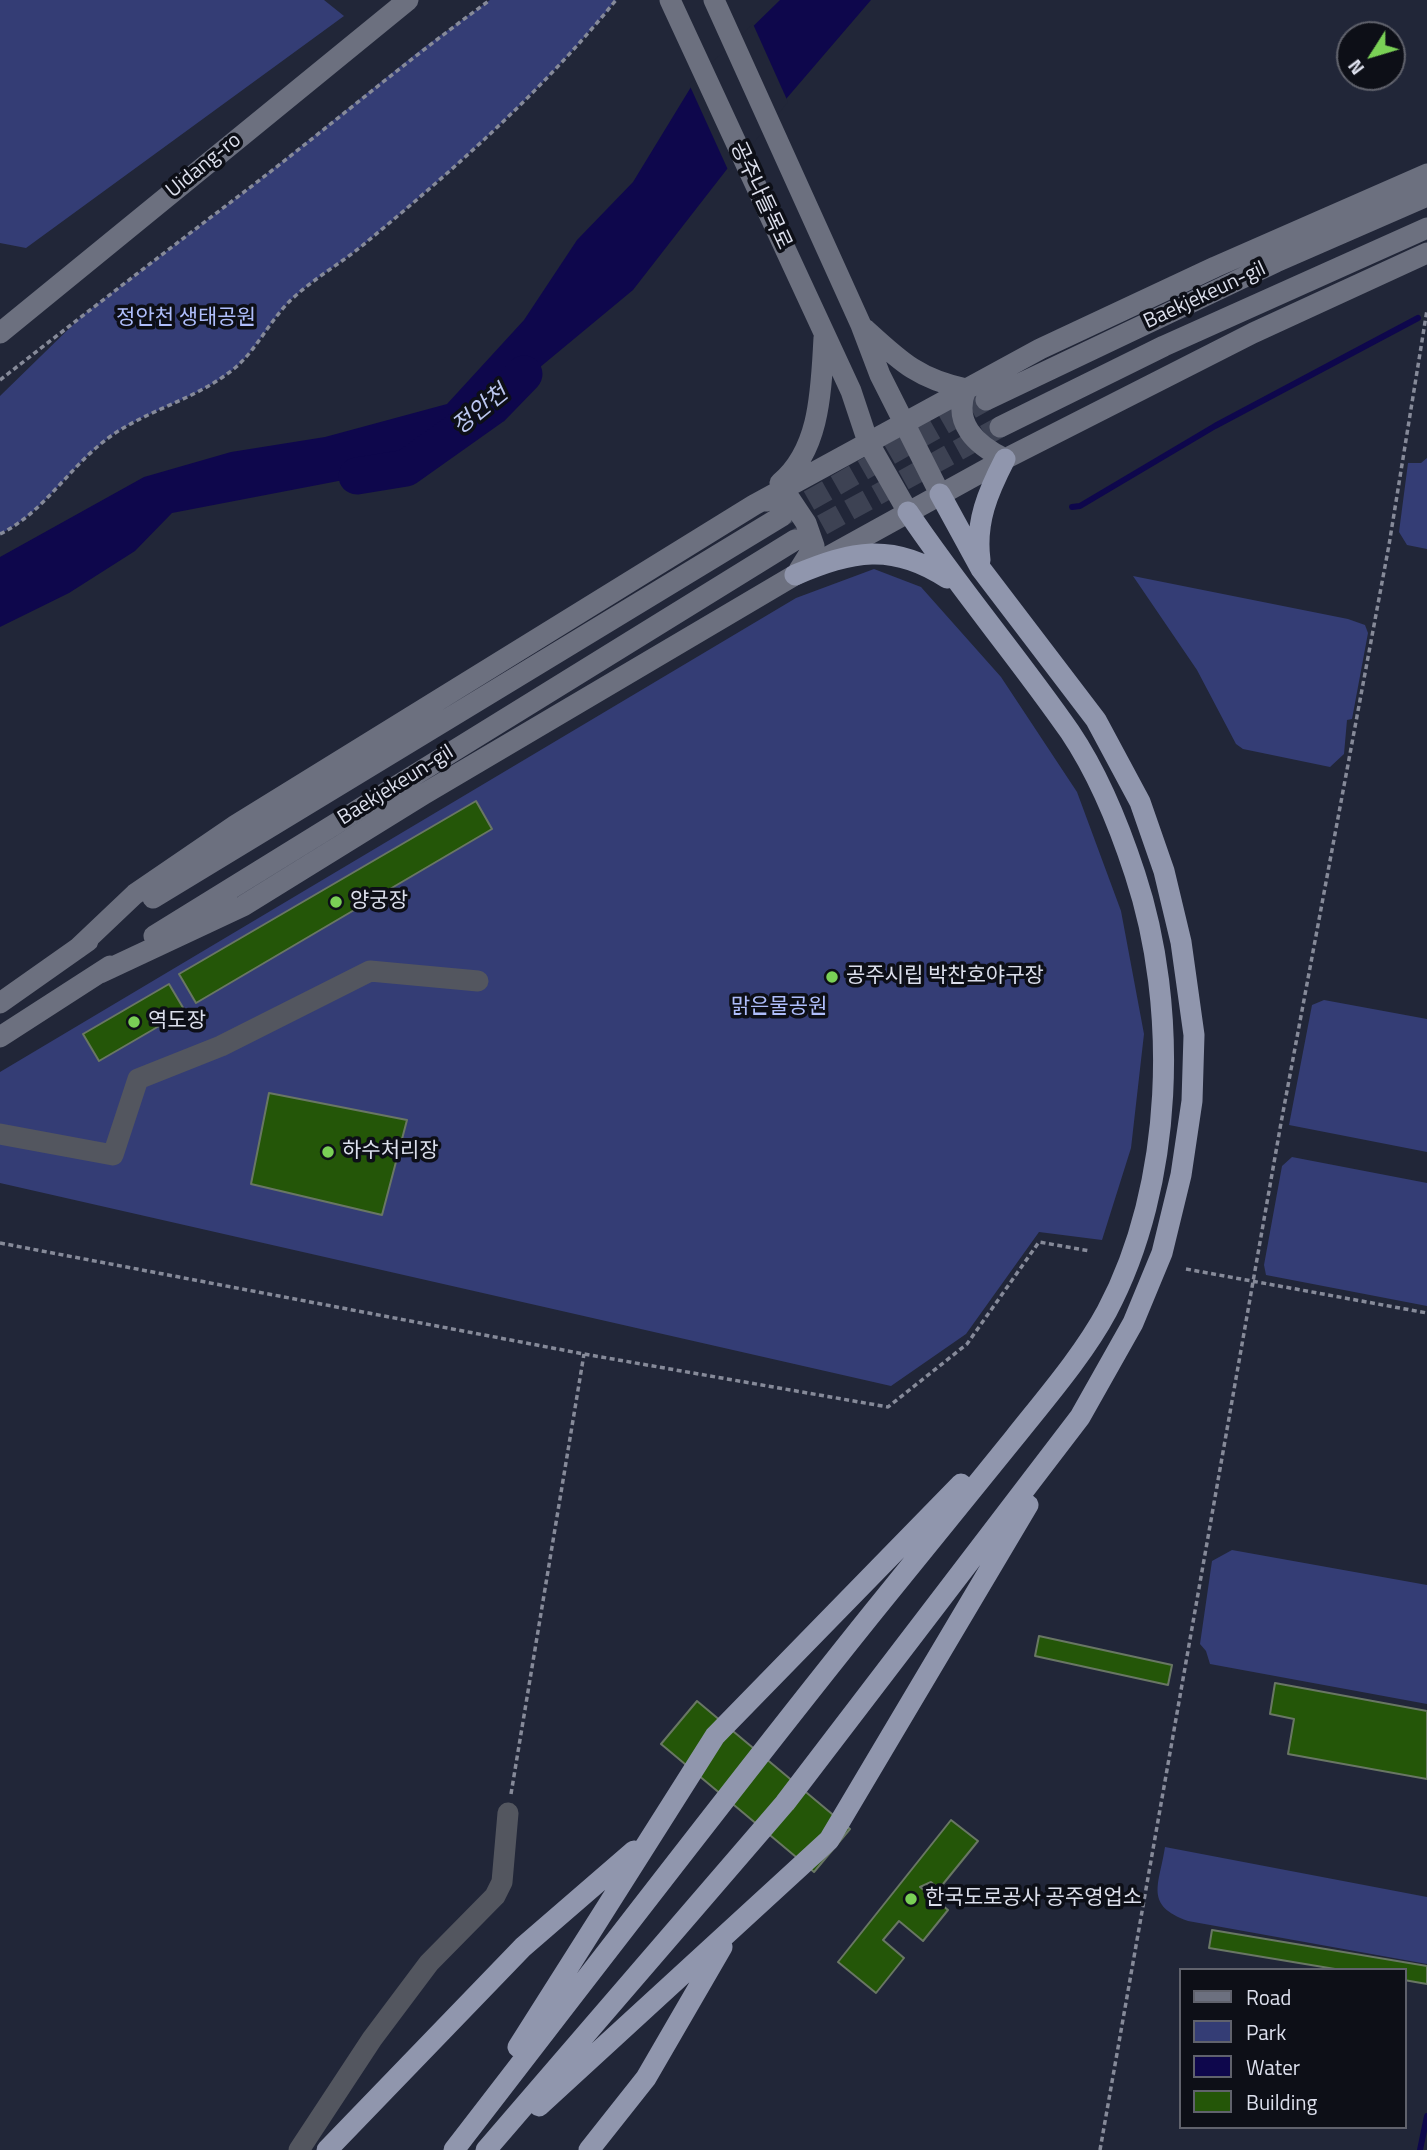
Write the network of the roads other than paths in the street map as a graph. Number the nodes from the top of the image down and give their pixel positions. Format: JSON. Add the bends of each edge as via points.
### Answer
{"nodes":[{"id":1,"x":408,"y":0,"type":"edge"},
{"id":2,"x":670,"y":0,"type":"edge"},
{"id":3,"x":715,"y":0,"type":"edge"},
{"id":4,"x":1427,"y":174,"type":"edge"},
{"id":5,"x":1427,"y":196,"type":"edge"},
{"id":6,"x":1427,"y":228,"type":"edge"},
{"id":7,"x":1427,"y":253,"type":"edge"},
{"id":8,"x":861,"y":325,"type":"junction"},
{"id":9,"x":0,"y":333,"type":"edge"},
{"id":10,"x":824,"y":336,"type":"junction"},
{"id":11,"x":966,"y":389,"type":"junction"},
{"id":12,"x":986,"y":400,"type":"tunnel mouth"},
{"id":13,"x":903,"y":422,"type":"junction"},
{"id":14,"x":1000,"y":427,"type":"tunnel mouth"},
{"id":15,"x":868,"y":442,"type":"junction"},
{"id":16,"x":1005,"y":458,"type":"junction"},
{"id":17,"x":940,"y":495,"type":"junction"},
{"id":18,"x":754,"y":505,"type":"junction"},
{"id":19,"x":908,"y":512,"type":"junction"},
{"id":20,"x":782,"y":516,"type":"tunnel mouth"},
{"id":21,"x":795,"y":540,"type":"tunnel mouth"},
{"id":22,"x":981,"y":569,"type":"junction"},
{"id":23,"x":795,"y":575,"type":"junction"},
{"id":24,"x":958,"y":586,"type":"junction"},
{"id":25,"x":77,"y":949,"type":"junction"},
{"id":26,"x":100,"y":973,"type":"junction"},
{"id":27,"x":478,"y":981,"type":"dead end"},
{"id":28,"x":0,"y":1003,"type":"edge"},
{"id":29,"x":0,"y":1037,"type":"edge"},
{"id":30,"x":0,"y":1134,"type":"edge"},
{"id":31,"x":1050,"y":1392,"type":"junction"},
{"id":32,"x":1080,"y":1417,"type":"junction"},
{"id":33,"x":508,"y":1813,"type":"road end"},
{"id":34,"x":652,"y":1836,"type":"junction"},
{"id":35,"x":734,"y":1927,"type":"junction"},
{"id":36,"x":299,"y":2150,"type":"edge"},
{"id":37,"x":327,"y":2150,"type":"edge"},
{"id":38,"x":453,"y":2150,"type":"edge"},
{"id":39,"x":489,"y":2150,"type":"edge"},
{"id":40,"x":589,"y":2150,"type":"edge"}],
"edges":[{"from":1,"to":9,"type":"main road","name":"Uidang-ro"},
{"from":2,"to":10,"type":"main road","name":"공주나들목로"},
{"from":3,"to":8,"type":"main road","name":"공주나들목로"},
{"from":4,"to":11,"type":"main road","via":[[1214,267]]},
{"from":5,"to":12,"type":"main road","name":"Baekjekeun-gil"},
{"from":6,"to":14,"type":"main road","name":"Baekjekeun-gil","via":[[1164,345]]},
{"from":7,"to":16,"type":"main road","via":[[1253,333]]},
{"from":8,"to":11,"type":"main road","via":[[902,362],[935,382]]},
{"from":8,"to":13,"type":"main road","name":"공주나들목로"},
{"from":10,"to":15,"type":"main road","name":"공주나들목로","via":[[851,391]]},
{"from":10,"to":18,"type":"main road","via":[[819,408],[796,469]]},
{"from":11,"to":13,"type":"main road"},
{"from":11,"to":16,"type":"main road","via":[[960,404],[965,423],[984,449]]},
{"from":13,"to":15,"type":"main road"},
{"from":13,"to":17,"type":"main road","name":"공주나들목로"},
{"from":15,"to":18,"type":"main road"},
{"from":15,"to":19,"type":"main road","name":"공주나들목로"},
{"from":16,"to":17,"type":"main road"},
{"from":16,"to":22,"type":"highway","via":[[979,525]]},
{"from":17,"to":19,"type":"main road"},
{"from":17,"to":22,"type":"highway"},
{"from":18,"to":23,"type":"main road","via":[[781,496],[790,499],[801,513],[814,546]]},
{"from":18,"to":25,"type":"main road","via":[[236,825],[135,894]]},
{"from":19,"to":23,"type":"main road"},
{"from":19,"to":24,"type":"highway"},
{"from":20,"to":25,"type":"main road","name":"Baekjekeun-gil","via":[[141,904]]},
{"from":21,"to":26,"type":"main road","name":"Baekjekeun-gil","via":[[167,927]]},
{"from":22,"to":32,"type":"highway","via":[[1096,720],[1140,802],[1164,871],[1181,942],[1194,1035],[1192,1101],[1181,1175],[1162,1253],[1133,1323]]},
{"from":23,"to":24,"type":"highway","via":[[838,557],[876,552],[923,563]]},
{"from":23,"to":26,"type":"main road","via":[[243,906]]},
{"from":24,"to":31,"type":"highway","via":[[1072,735],[1114,813],[1154,947],[1165,1037],[1163,1099],[1153,1170],[1135,1244],[1107,1312]]},
{"from":25,"to":28,"type":"main road","name":"Baekjekeun-gil"},
{"from":26,"to":29,"type":"main road","name":"Baekjekeun-gil"},
{"from":27,"to":30,"type":"street","via":[[370,971],[220,1046],[138,1079],[113,1155]]},
{"from":31,"to":34,"type":"highway","via":[[715,1736]]},
{"from":31,"to":38,"type":"highway","via":[[747,1769]]},
{"from":32,"to":35,"type":"highway","via":[[829,1840]]},
{"from":32,"to":39,"type":"highway","via":[[785,1803]]},
{"from":33,"to":36,"type":"street","via":[[502,1882],[495,1896],[429,1963]]},
{"from":34,"to":37,"type":"highway","via":[[523,1947]]},
{"from":34,"to":38,"type":"highway"},
{"from":35,"to":39,"type":"highway"},
{"from":35,"to":40,"type":"highway","via":[[646,2078]]}]}
